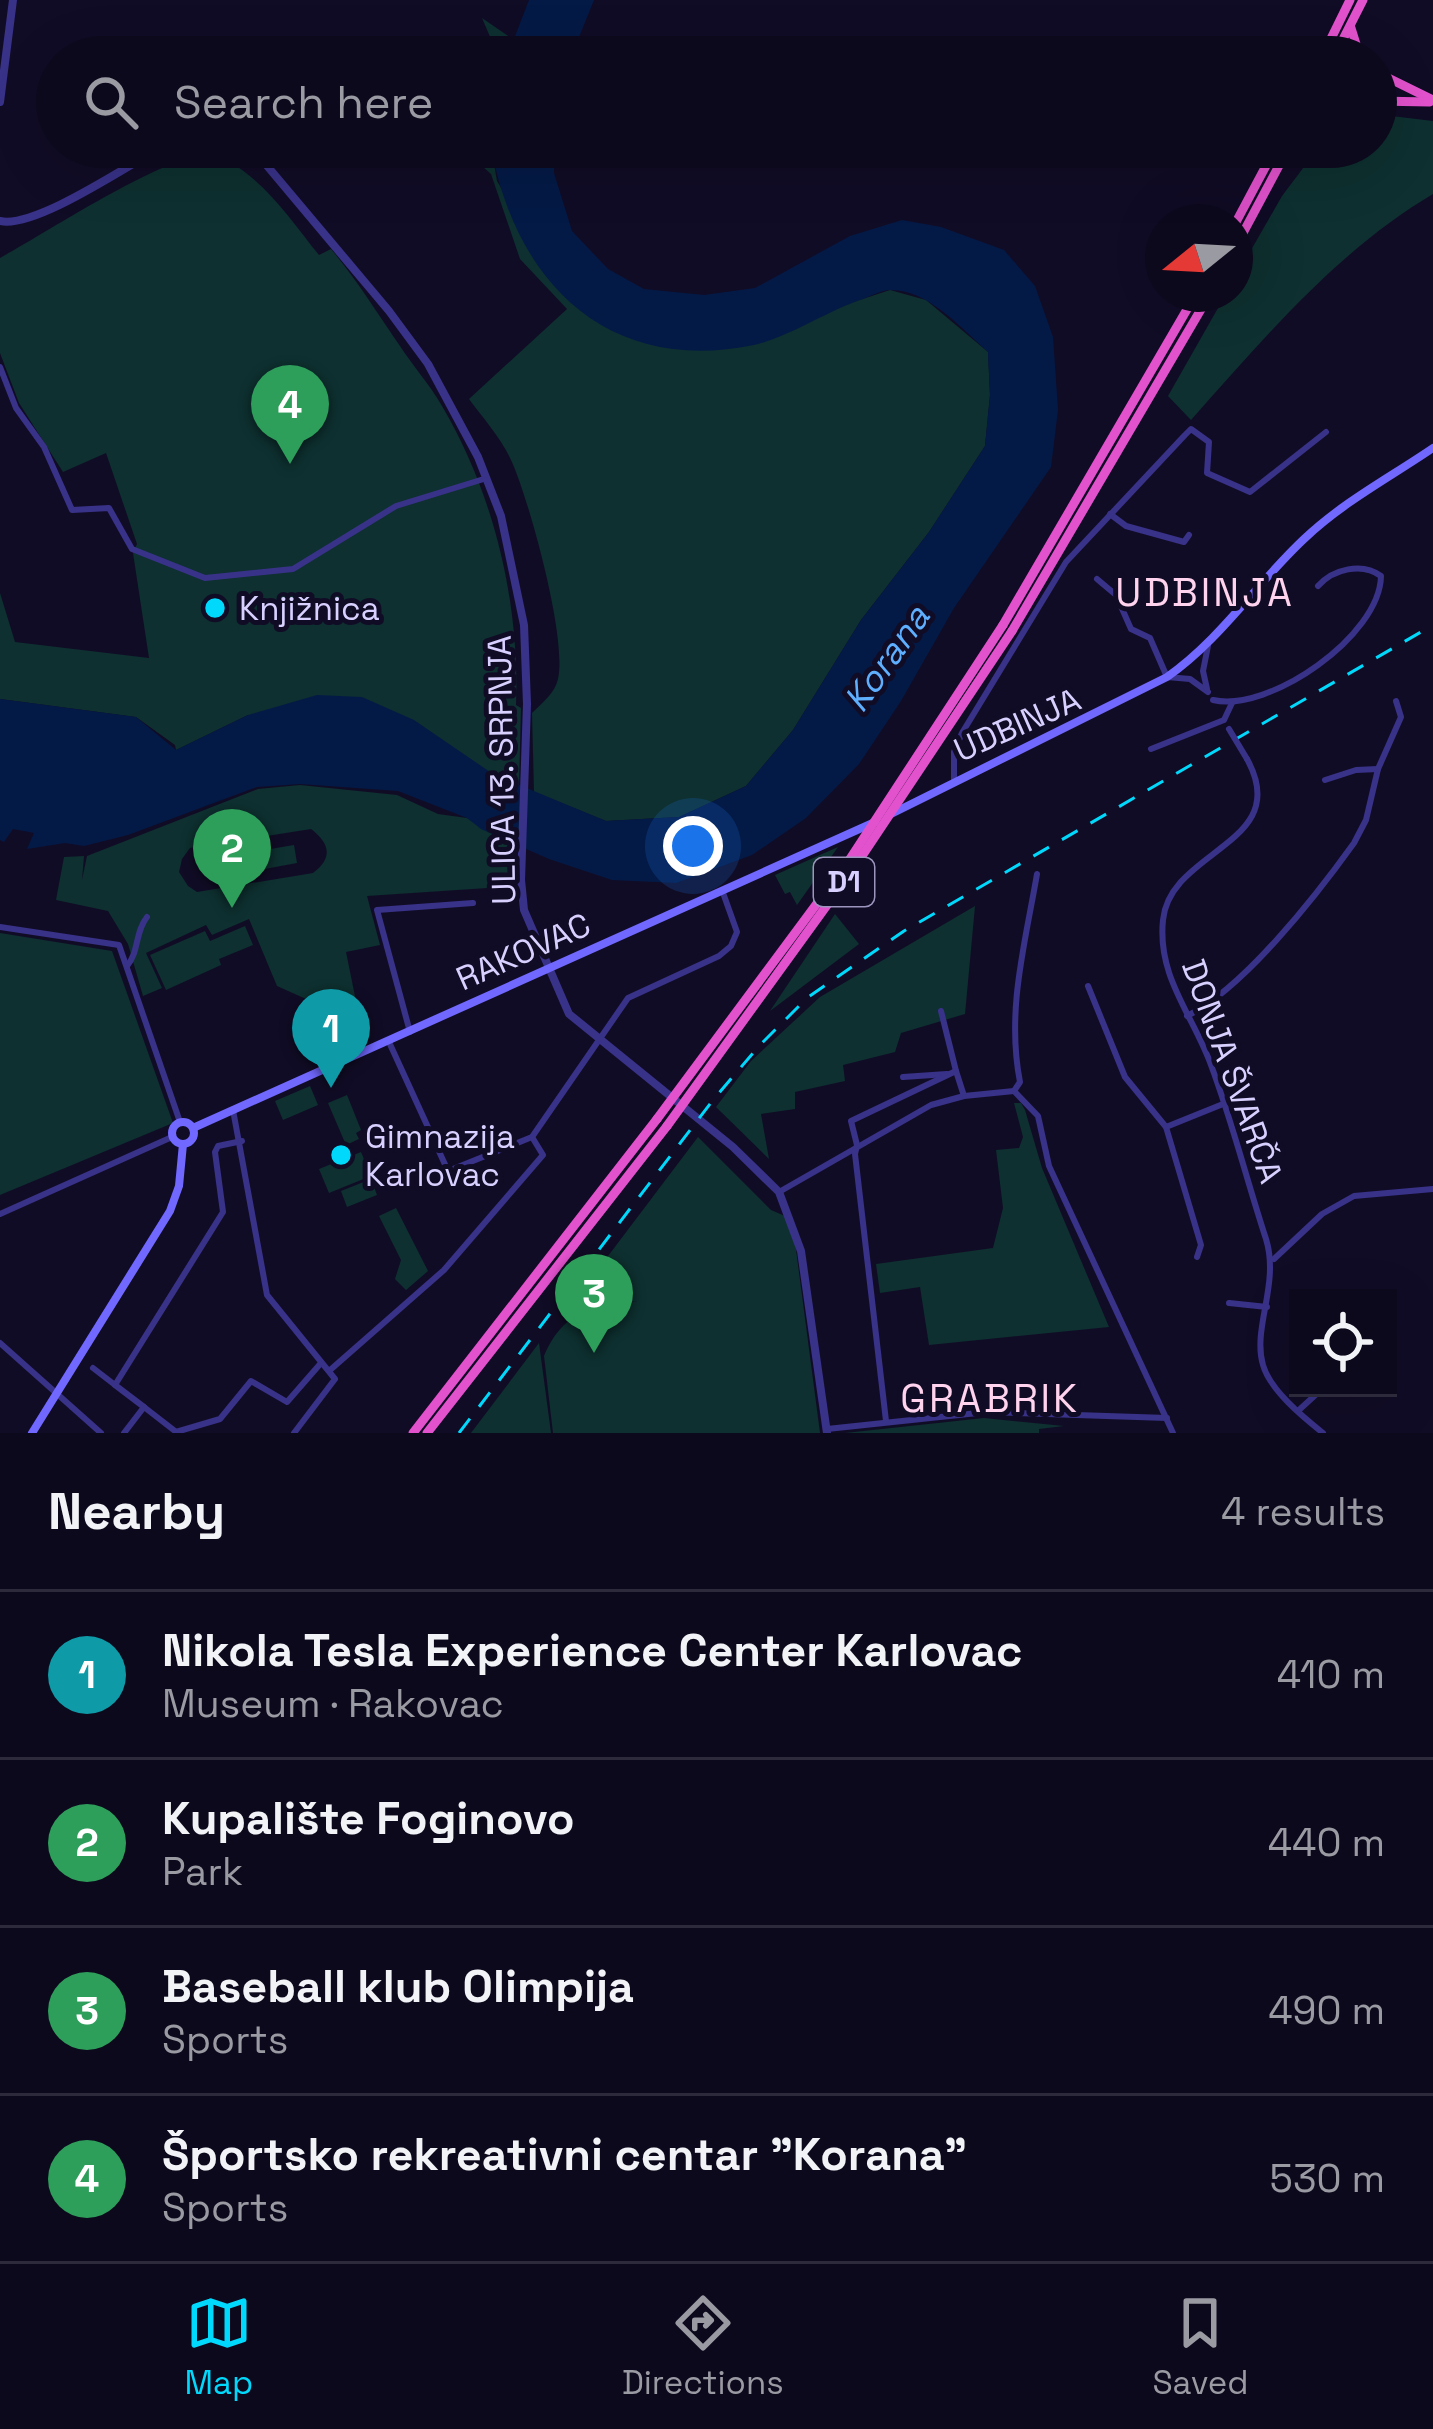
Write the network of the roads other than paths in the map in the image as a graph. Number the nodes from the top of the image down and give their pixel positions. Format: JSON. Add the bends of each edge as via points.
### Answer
{"nodes":[{"id":1,"x":13,"y":0,"type":"edge"},
{"id":2,"x":1350,"y":0,"type":"edge"},
{"id":3,"x":1363,"y":0,"type":"edge"},
{"id":4,"x":1352,"y":23,"type":"junction"},
{"id":5,"x":1338,"y":36,"type":"edge"},
{"id":6,"x":1343,"y":36,"type":"edge"},
{"id":7,"x":1352,"y":36,"type":"edge"},
{"id":8,"x":1397,"y":84,"type":"edge"},
{"id":9,"x":0,"y":101,"type":"edge"},
{"id":10,"x":1397,"y":101,"type":"edge"},
{"id":11,"x":1433,"y":101,"type":"edge"},
{"id":12,"x":123,"y":168,"type":"edge"},
{"id":13,"x":269,"y":168,"type":"edge"},
{"id":14,"x":1265,"y":168,"type":"edge"},
{"id":15,"x":1279,"y":168,"type":"edge"},
{"id":16,"x":1246,"y":204,"type":"edge"},
{"id":17,"x":1253,"y":215,"type":"edge"},
{"id":18,"x":0,"y":220,"type":"edge"},
{"id":19,"x":1187,"y":312,"type":"edge"},
{"id":20,"x":1199,"y":312,"type":"edge"},
{"id":21,"x":0,"y":367,"type":"edge"},
{"id":22,"x":1149,"y":390,"type":"junction"},
{"id":23,"x":1326,"y":432,"type":"dead end"},
{"id":24,"x":1433,"y":448,"type":"edge"},
{"id":25,"x":487,"y":478,"type":"junction"},
{"id":26,"x":1110,"y":514,"type":"junction"},
{"id":27,"x":1189,"y":535,"type":"dead end"},
{"id":28,"x":1097,"y":579,"type":"dead end"},
{"id":29,"x":1318,"y":586,"type":"dead end"},
{"id":30,"x":1208,"y":646,"type":"junction"},
{"id":31,"x":1167,"y":677,"type":"junction"},
{"id":32,"x":1211,"y":696,"type":"junction"},
{"id":33,"x":1396,"y":701,"type":"dead end"},
{"id":34,"x":1232,"y":703,"type":"junction"},
{"id":35,"x":1224,"y":720,"type":"junction"},
{"id":36,"x":1150,"y":749,"type":"dead end"},
{"id":37,"x":1378,"y":770,"type":"junction"},
{"id":38,"x":1324,"y":780,"type":"dead end"},
{"id":39,"x":954,"y":784,"type":"junction"},
{"id":40,"x":1037,"y":874,"type":"dead end"},
{"id":41,"x":722,"y":890,"type":"junction"},
{"id":42,"x":473,"y":903,"type":"dead end"},
{"id":43,"x":147,"y":917,"type":"dead end"},
{"id":44,"x":0,"y":927,"type":"edge"},
{"id":45,"x":127,"y":966,"type":"junction"},
{"id":46,"x":548,"y":969,"type":"junction"},
{"id":47,"x":1088,"y":986,"type":"dead end"},
{"id":48,"x":941,"y":1011,"type":"dead end"},
{"id":49,"x":1186,"y":1016,"type":"junction"},
{"id":50,"x":410,"y":1032,"type":"junction"},
{"id":51,"x":599,"y":1040,"type":"junction"},
{"id":52,"x":388,"y":1042,"type":"junction"},
{"id":53,"x":953,"y":1072,"type":"junction"},
{"id":54,"x":903,"y":1077,"type":"dead end"},
{"id":55,"x":1014,"y":1091,"type":"junction"},
{"id":56,"x":964,"y":1096,"type":"junction"},
{"id":57,"x":1223,"y":1104,"type":"junction"},
{"id":58,"x":233,"y":1110,"type":"junction"},
{"id":59,"x":180,"y":1122,"type":"junction"},
{"id":60,"x":662,"y":1122,"type":"junction"},
{"id":61,"x":1166,"y":1127,"type":"junction"},
{"id":62,"x":193,"y":1128,"type":"junction"},
{"id":63,"x":172,"y":1137,"type":"junction"},
{"id":64,"x":532,"y":1137,"type":"junction"},
{"id":65,"x":242,"y":1142,"type":"junction"},
{"id":66,"x":183,"y":1144,"type":"junction"},
{"id":67,"x":857,"y":1145,"type":"junction"},
{"id":68,"x":1433,"y":1189,"type":"edge"},
{"id":69,"x":779,"y":1192,"type":"junction"},
{"id":70,"x":0,"y":1214,"type":"edge"},
{"id":71,"x":1197,"y":1258,"type":"dead end"},
{"id":72,"x":1272,"y":1260,"type":"junction"},
{"id":73,"x":1229,"y":1303,"type":"dead end"},
{"id":74,"x":1267,"y":1307,"type":"junction"},
{"id":75,"x":0,"y":1343,"type":"edge"},
{"id":76,"x":322,"y":1362,"type":"junction"},
{"id":77,"x":93,"y":1368,"type":"dead end"},
{"id":78,"x":329,"y":1371,"type":"junction"},
{"id":79,"x":115,"y":1385,"type":"junction"},
{"id":80,"x":55,"y":1396,"type":"junction"},
{"id":81,"x":1313,"y":1397,"type":"edge"},
{"id":82,"x":144,"y":1407,"type":"junction"},
{"id":83,"x":1299,"y":1410,"type":"junction"},
{"id":84,"x":1166,"y":1418,"type":"junction"},
{"id":85,"x":886,"y":1421,"type":"junction"},
{"id":86,"x":827,"y":1431,"type":"edge"},
{"id":87,"x":177,"y":1432,"type":"edge"},
{"id":88,"x":32,"y":1433,"type":"edge"},
{"id":89,"x":101,"y":1433,"type":"edge"},
{"id":90,"x":124,"y":1433,"type":"edge"},
{"id":91,"x":294,"y":1433,"type":"edge"},
{"id":92,"x":413,"y":1433,"type":"edge"},
{"id":93,"x":427,"y":1433,"type":"edge"},
{"id":94,"x":1173,"y":1433,"type":"edge"},
{"id":95,"x":1323,"y":1433,"type":"edge"}],
"edges":[{"from":1,"to":9,"type":"street"},
{"from":2,"to":5,"type":"highway"},
{"from":3,"to":4,"type":"highway"},
{"from":4,"to":6,"type":"highway"},
{"from":4,"to":7,"type":"highway"},
{"from":8,"to":11,"type":"highway"},
{"from":10,"to":11,"type":"highway"},
{"from":12,"to":18,"type":"street","via":[[38,214]]},
{"from":13,"to":25,"type":"street","name":"ULICA 13. SRPNJA","via":[[428,364]]},
{"from":14,"to":16,"type":"highway"},
{"from":15,"to":17,"type":"highway"},
{"from":19,"to":22,"type":"highway","number":"D1"},
{"from":20,"to":22,"type":"highway","number":"D1"},
{"from":21,"to":25,"type":"street","via":[[72,510],[109,508],[132,549],[205,578],[293,569],[396,506]]},
{"from":22,"to":60,"type":"highway","number":"D1","bridge":true,"via":[[1008,628]]},
{"from":23,"to":26,"type":"street","name":"UDBINJA","via":[[1250,492],[1208,473],[1209,442],[1191,429]]},
{"from":24,"to":30,"type":"main road","name":"UDBINJA","via":[[1343,504]]},
{"from":25,"to":46,"type":"street","name":"ULICA 13. SRPNJA","via":[[524,625],[520,880]]},
{"from":26,"to":27,"type":"street","via":[[1184,542]]},
{"from":26,"to":39,"type":"street","name":"UDBINJA","via":[[1066,562],[962,733]]},
{"from":28,"to":31,"type":"street","via":[[1116,595],[1131,628],[1150,638]]},
{"from":29,"to":34,"type":"street","via":[[1358,568],[1381,576],[1370,615],[1329,658]]},
{"from":30,"to":31,"type":"main road","name":"UDBINJA"},
{"from":30,"to":32,"type":"street","via":[[1203,671]]},
{"from":31,"to":32,"type":"street","via":[[1190,679]]},
{"from":31,"to":39,"type":"main road","name":"UDBINJA"},
{"from":32,"to":34,"type":"street"},
{"from":32,"to":35,"type":"street"},
{"from":33,"to":37,"type":"street","via":[[1401,717]]},
{"from":34,"to":35,"type":"street"},
{"from":35,"to":36,"type":"street"},
{"from":35,"to":49,"type":"street","name":"DONJA ŠVARČA","bridge":true,"via":[[1259,789],[1253,816],[1186,876],[1166,908],[1171,985]]},
{"from":37,"to":38,"type":"street"},
{"from":37,"to":49,"type":"street","via":[[1366,820],[1338,865],[1237,982]]},
{"from":39,"to":41,"type":"main road","name":"RAKOVAC"},
{"from":40,"to":55,"type":"street","via":[[1013,1005],[1020,1082]]},
{"from":41,"to":46,"type":"main road","name":"RAKOVAC"},
{"from":41,"to":51,"type":"street","via":[[737,932],[730,946],[628,998]]},
{"from":42,"to":50,"type":"street","via":[[376,910]]},
{"from":43,"to":45,"type":"street"},
{"from":44,"to":45,"type":"street","via":[[118,945]]},
{"from":45,"to":59,"type":"street"},
{"from":46,"to":50,"type":"main road","name":"RAKOVAC"},
{"from":46,"to":51,"type":"street","name":"ULICA 13. SRPNJA","via":[[569,1014]]},
{"from":47,"to":61,"type":"street","via":[[1124,1077]]},
{"from":48,"to":53,"type":"street"},
{"from":49,"to":57,"type":"street","name":"DONJA ŠVARČA"},
{"from":50,"to":52,"type":"main road","name":"RAKOVAC"},
{"from":51,"to":64,"type":"street"},
{"from":51,"to":69,"type":"street","name":"ULICA 13. SRPNJA"},
{"from":52,"to":58,"type":"main road","name":"RAKOVAC"},
{"from":52,"to":64,"type":"street","via":[[448,1171]]},
{"from":53,"to":54,"type":"street"},
{"from":53,"to":56,"type":"street"},
{"from":53,"to":67,"type":"street","via":[[850,1121]]},
{"from":55,"to":56,"type":"street"},
{"from":55,"to":84,"type":"street","via":[[1038,1117],[1049,1166]]},
{"from":56,"to":67,"type":"street"},
{"from":57,"to":61,"type":"street"},
{"from":57,"to":72,"type":"street","name":"DONJA ŠVARČA"},
{"from":58,"to":62,"type":"main road","name":"RAKOVAC"},
{"from":58,"to":65,"type":"street"},
{"from":59,"to":62,"type":"main road"},
{"from":59,"to":63,"type":"main road"},
{"from":60,"to":92,"type":"highway","number":"D1"},
{"from":60,"to":93,"type":"highway","number":"D1"},
{"from":61,"to":71,"type":"street","via":[[1201,1245]]},
{"from":62,"to":66,"type":"main road"},
{"from":63,"to":66,"type":"main road"},
{"from":63,"to":70,"type":"street"},
{"from":64,"to":78,"type":"street","via":[[543,1155],[444,1270]]},
{"from":65,"to":76,"type":"street","via":[[267,1294]]},
{"from":65,"to":79,"type":"street","via":[[218,1146],[223,1212]]},
{"from":66,"to":80,"type":"main road","via":[[170,1211]]},
{"from":67,"to":69,"type":"street"},
{"from":67,"to":85,"type":"street"},
{"from":68,"to":72,"type":"street","via":[[1354,1196]]},
{"from":69,"to":86,"type":"street","via":[[801,1251]]},
{"from":72,"to":74,"type":"street","name":"DONJA ŠVARČA"},
{"from":73,"to":74,"type":"street"},
{"from":74,"to":83,"type":"street","name":"DONJA ŠVARČA","via":[[1264,1370]]},
{"from":75,"to":80,"type":"street"},
{"from":76,"to":78,"type":"street"},
{"from":76,"to":87,"type":"street","via":[[286,1402],[251,1381],[220,1419]]},
{"from":77,"to":79,"type":"street"},
{"from":78,"to":91,"type":"street","via":[[335,1379]]},
{"from":79,"to":82,"type":"street"},
{"from":80,"to":88,"type":"main road"},
{"from":80,"to":89,"type":"street"},
{"from":81,"to":83,"type":"street"},
{"from":82,"to":87,"type":"street"},
{"from":82,"to":90,"type":"street"},
{"from":83,"to":95,"type":"street","name":"DONJA ŠVARČA"},
{"from":84,"to":85,"type":"street","via":[[987,1412]]},
{"from":84,"to":94,"type":"street"},
{"from":85,"to":86,"type":"street"}]}
